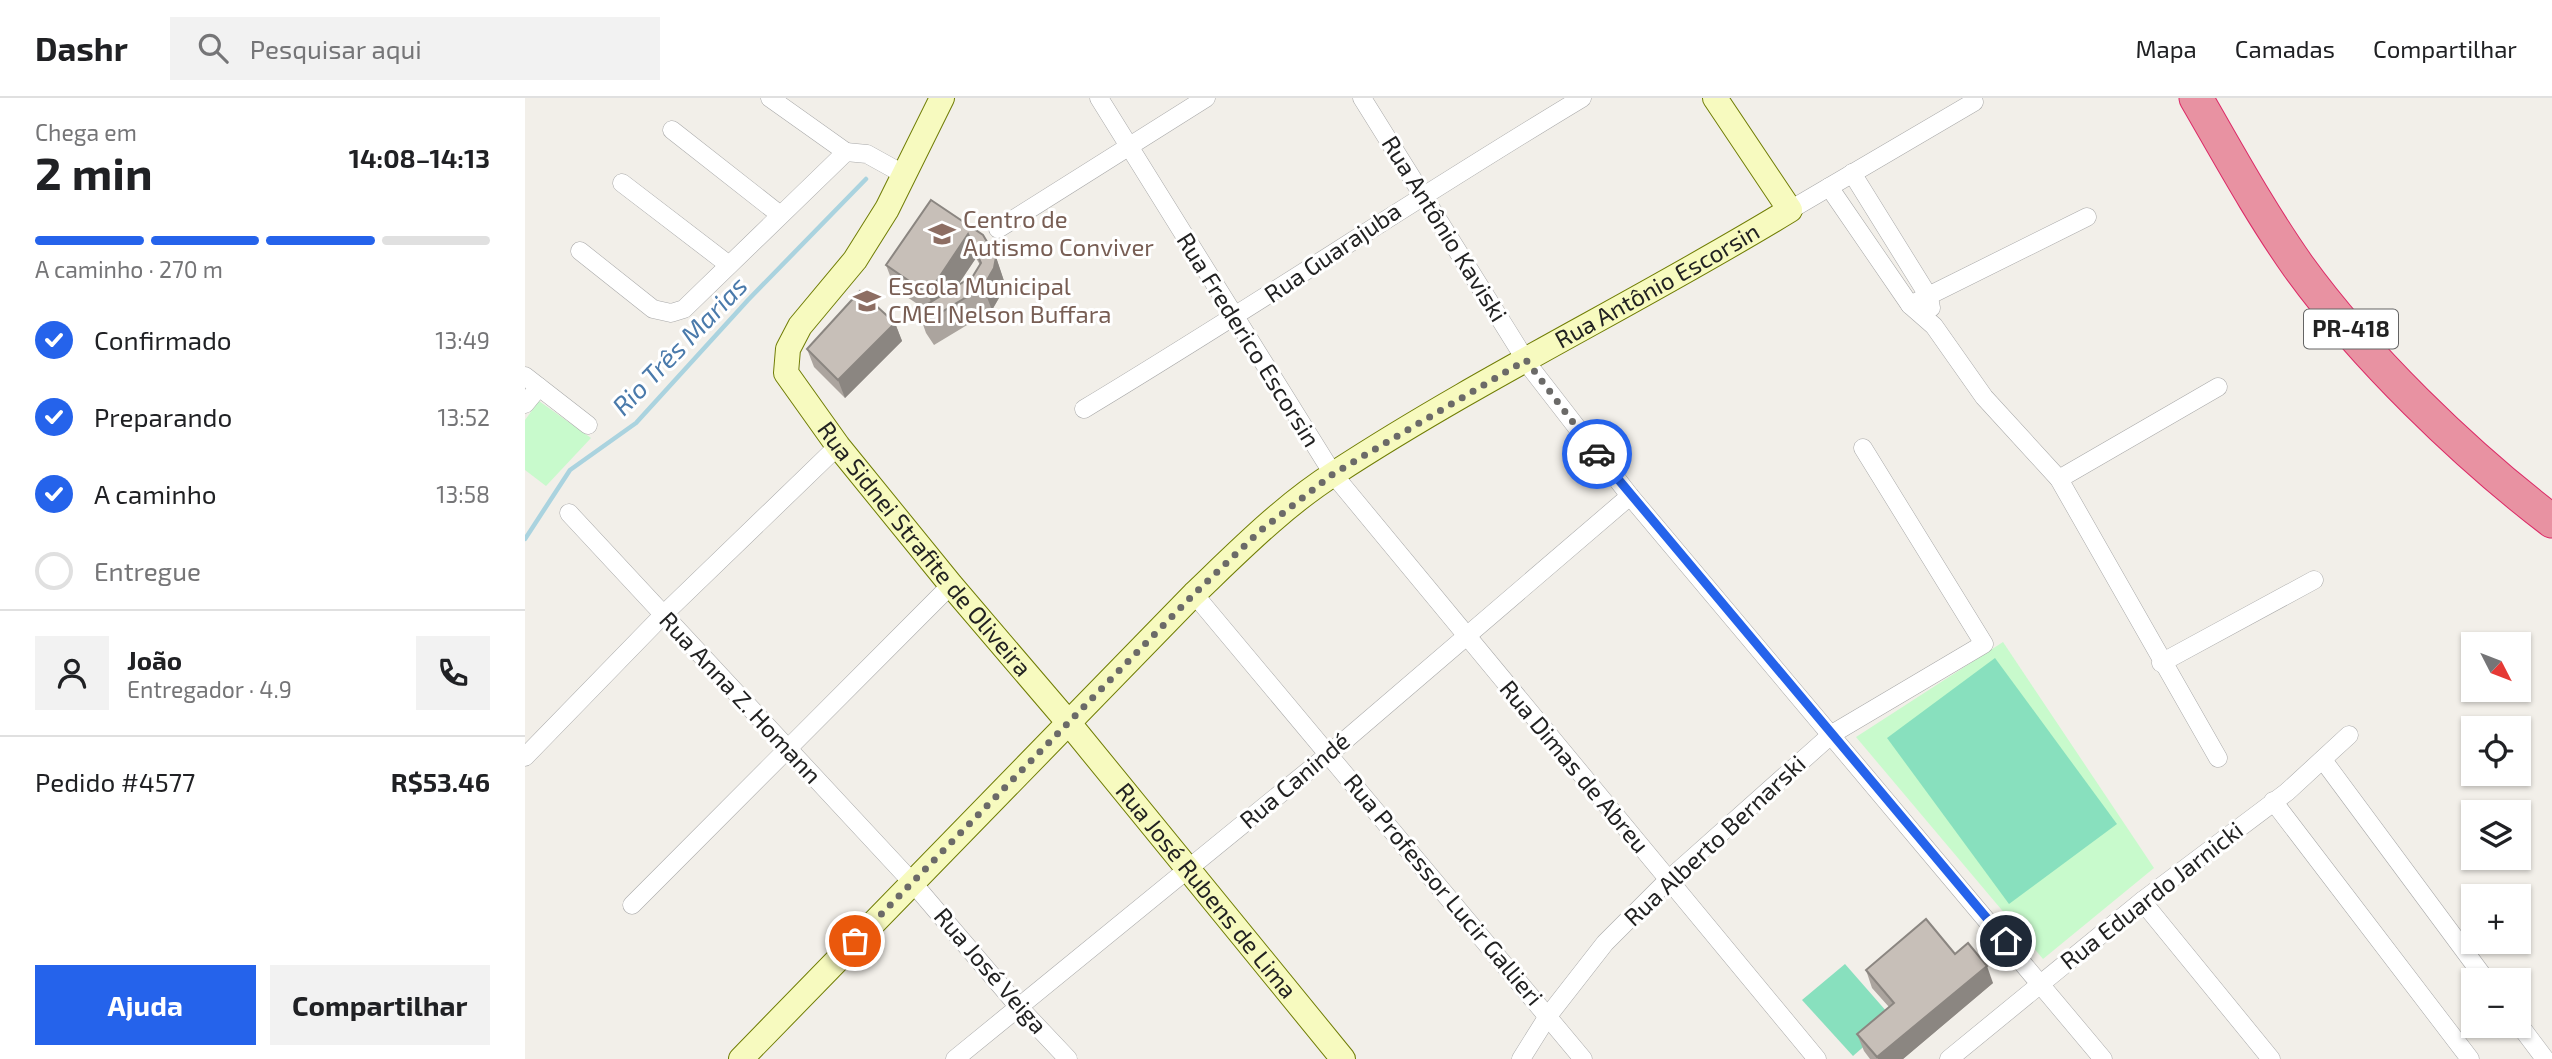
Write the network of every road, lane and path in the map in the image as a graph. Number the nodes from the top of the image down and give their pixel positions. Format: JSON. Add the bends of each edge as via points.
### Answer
{"nodes":[{"id":1,"x":770,"y":98,"type":"edge"},
{"id":2,"x":942,"y":98,"type":"edge"},
{"id":3,"x":1099,"y":98,"type":"edge"},
{"id":4,"x":1206,"y":98,"type":"edge"},
{"id":5,"x":1362,"y":98,"type":"edge"},
{"id":6,"x":1582,"y":98,"type":"edge"},
{"id":7,"x":1715,"y":98,"type":"edge"},
{"id":8,"x":2196,"y":98,"type":"edge"},
{"id":9,"x":1974,"y":102,"type":"dead end"},
{"id":10,"x":672,"y":130,"type":"dead end"},
{"id":11,"x":1128,"y":147,"type":"junction"},
{"id":12,"x":846,"y":152,"type":"junction"},
{"id":13,"x":1852,"y":173,"type":"junction"},
{"id":14,"x":905,"y":175,"type":"junction"},
{"id":15,"x":622,"y":183,"type":"dead end"},
{"id":16,"x":1829,"y":187,"type":"junction"},
{"id":17,"x":1422,"y":194,"type":"junction"},
{"id":18,"x":1790,"y":210,"type":"junction"},
{"id":19,"x":779,"y":215,"type":"junction"},
{"id":20,"x":2087,"y":217,"type":"dead end"},
{"id":21,"x":998,"y":229,"type":"dead end"},
{"id":22,"x":1887,"y":232,"type":"junction"},
{"id":23,"x":1868,"y":243,"type":"junction"},
{"id":24,"x":580,"y":251,"type":"dead end"},
{"id":25,"x":729,"y":265,"type":"junction"},
{"id":26,"x":1929,"y":298,"type":"junction"},
{"id":27,"x":1910,"y":305,"type":"junction"},
{"id":28,"x":1234,"y":319,"type":"junction"},
{"id":29,"x":1934,"y":326,"type":"junction"},
{"id":30,"x":1526,"y":360,"type":"junction"},
{"id":31,"x":532,"y":382,"type":"edge"},
{"id":32,"x":2218,"y":387,"type":"dead end"},
{"id":33,"x":525,"y":404,"type":"edge"},
{"id":34,"x":1084,"y":409,"type":"dead end"},
{"id":35,"x":588,"y":425,"type":"dead end"},
{"id":36,"x":838,"y":446,"type":"junction"},
{"id":37,"x":1863,"y":448,"type":"dead end"},
{"id":38,"x":1333,"y":474,"type":"junction"},
{"id":39,"x":2059,"y":479,"type":"junction"},
{"id":40,"x":1630,"y":496,"type":"junction"},
{"id":41,"x":569,"y":513,"type":"dead end"},
{"id":42,"x":2552,"y":521,"type":"edge"},
{"id":43,"x":2314,"y":580,"type":"dead end"},
{"id":44,"x":950,"y":585,"type":"junction"},
{"id":45,"x":1194,"y":594,"type":"junction"},
{"id":46,"x":663,"y":615,"type":"junction"},
{"id":47,"x":1466,"y":637,"type":"junction"},
{"id":48,"x":2161,"y":663,"type":"junction"},
{"id":49,"x":1068,"y":722,"type":"junction"},
{"id":50,"x":1832,"y":733,"type":"junction"},
{"id":51,"x":2349,"y":735,"type":"dead end"},
{"id":52,"x":787,"y":750,"type":"junction"},
{"id":53,"x":1329,"y":754,"type":"junction"},
{"id":54,"x":525,"y":757,"type":"edge"},
{"id":55,"x":2218,"y":758,"type":"dead end"},
{"id":56,"x":2322,"y":760,"type":"junction"},
{"id":57,"x":2273,"y":801,"type":"junction"},
{"id":58,"x":1188,"y":870,"type":"junction"},
{"id":59,"x":1667,"y":881,"type":"junction"},
{"id":60,"x":912,"y":882,"type":"junction"},
{"id":61,"x":2142,"y":901,"type":"junction"},
{"id":62,"x":632,"y":905,"type":"dead end"},
{"id":63,"x":2477,"y":968,"type":"edge"},
{"id":64,"x":2041,"y":982,"type":"junction"},
{"id":65,"x":1018,"y":1006,"type":"junction"},
{"id":66,"x":1548,"y":1016,"type":"junction"},
{"id":67,"x":2529,"y":1038,"type":"edge"},
{"id":68,"x":741,"y":1059,"type":"edge"},
{"id":69,"x":955,"y":1059,"type":"edge"},
{"id":70,"x":1068,"y":1059,"type":"edge"},
{"id":71,"x":1343,"y":1059,"type":"edge"},
{"id":72,"x":1521,"y":1059,"type":"edge"},
{"id":73,"x":1583,"y":1059,"type":"edge"},
{"id":74,"x":1817,"y":1059,"type":"edge"},
{"id":75,"x":1949,"y":1059,"type":"edge"},
{"id":76,"x":2103,"y":1059,"type":"edge"},
{"id":77,"x":2271,"y":1059,"type":"edge"},
{"id":78,"x":2470,"y":1059,"type":"edge"},
{"id":79,"x":2545,"y":1059,"type":"edge"}],
"edges":[{"from":1,"to":12,"type":"street"},
{"from":2,"to":14,"type":"street"},
{"from":3,"to":11,"type":"street","name":"Rua Frederico Escorsin"},
{"from":4,"to":11,"type":"street"},
{"from":5,"to":17,"type":"street","name":"Rua Antônio Kaviski"},
{"from":6,"to":17,"type":"street","name":"Rua Guarajuba"},
{"from":7,"to":18,"type":"street"},
{"from":8,"to":42,"type":"highway","number":"PR-418","via":[[2271,227],[2323,298],[2432,416]]},
{"from":9,"to":13,"type":"street","name":"Rua Antônio Escorsin"},
{"from":10,"to":19,"type":"street"},
{"from":11,"to":21,"type":"street"},
{"from":11,"to":28,"type":"street","name":"Rua Frederico Escorsin"},
{"from":12,"to":14,"type":"street","via":[[867,154]]},
{"from":12,"to":19,"type":"street"},
{"from":13,"to":16,"type":"street","name":"Rua Antônio Escorsin"},
{"from":13,"to":22,"type":"street"},
{"from":14,"to":36,"type":"street","name":"Rua Sidnei Strafite de Oliveira","via":[[855,260],[800,326],[788,349],[786,373]]},
{"from":15,"to":25,"type":"street"},
{"from":16,"to":18,"type":"street","name":"Rua Antônio Escorsin"},
{"from":16,"to":23,"type":"street"},
{"from":17,"to":28,"type":"street","name":"Rua Guarajuba"},
{"from":17,"to":30,"type":"street","name":"Rua Antônio Kaviski"},
{"from":18,"to":30,"type":"street","name":"Rua Antônio Escorsin","via":[[1692,270]]},
{"from":19,"to":25,"type":"street"},
{"from":20,"to":26,"type":"street"},
{"from":22,"to":23,"type":"street"},
{"from":22,"to":26,"type":"street"},
{"from":23,"to":27,"type":"street"},
{"from":24,"to":25,"type":"street","via":[[653,309],[671,313],[684,309]]},
{"from":26,"to":27,"type":"street"},
{"from":26,"to":29,"type":"street"},
{"from":27,"to":29,"type":"street"},
{"from":28,"to":34,"type":"street","name":"Rua Guarajuba"},
{"from":28,"to":38,"type":"street","name":"Rua Frederico Escorsin"},
{"from":29,"to":39,"type":"street","via":[[1984,397]]},
{"from":30,"to":38,"type":"street","name":"Rua Antônio Escorsin"},
{"from":30,"to":40,"type":"street","name":"Rua Antônio Kaviski"},
{"from":31,"to":33,"type":"street"},
{"from":31,"to":35,"type":"street"},
{"from":32,"to":39,"type":"street"},
{"from":36,"to":44,"type":"street","name":"Rua Sidnei Strafite de Oliveira"},
{"from":36,"to":46,"type":"street"},
{"from":37,"to":50,"type":"street","name":"Rua Alberto Bernarski","via":[[1985,644]]},
{"from":38,"to":45,"type":"street","name":"Rua Antônio Escorsin","via":[[1260,531]]},
{"from":38,"to":47,"type":"street","name":"Rua Dimas de Abreu"},
{"from":39,"to":48,"type":"street"},
{"from":40,"to":47,"type":"street","name":"Rua Canindé"},
{"from":40,"to":50,"type":"street","name":"Rua Antônio Kaviski"},
{"from":41,"to":46,"type":"street","name":"Rua Anna Z. Homann"},
{"from":43,"to":48,"type":"street"},
{"from":44,"to":49,"type":"street","name":"Rua Sidnei Strafite de Oliveira"},
{"from":44,"to":52,"type":"street"},
{"from":45,"to":49,"type":"street","name":"Rua Antônio Escorsin"},
{"from":45,"to":53,"type":"street","name":"Rua Professor Lucir Gallieri"},
{"from":46,"to":52,"type":"street","name":"Rua Anna Z. Homann"},
{"from":46,"to":54,"type":"street"},
{"from":47,"to":53,"type":"street","name":"Rua Canindé"},
{"from":47,"to":59,"type":"street","name":"Rua Dimas de Abreu"},
{"from":48,"to":55,"type":"street"},
{"from":49,"to":58,"type":"street","name":"Rua José Rubens de Lima"},
{"from":49,"to":60,"type":"street","name":"Rua Antônio Escorsin"},
{"from":50,"to":59,"type":"street","name":"Rua Alberto Bernarski"},
{"from":50,"to":64,"type":"street","name":"Rua Antônio Kaviski"},
{"from":51,"to":56,"type":"street","name":"Rua Eduardo Jarnicki"},
{"from":52,"to":60,"type":"street","name":"Rua Anna Z. Homann"},
{"from":52,"to":62,"type":"street"},
{"from":53,"to":58,"type":"street","name":"Rua Canindé"},
{"from":53,"to":66,"type":"street","name":"Rua Professor Lucir Gallieri"},
{"from":56,"to":57,"type":"street","name":"Rua Eduardo Jarnicki"},
{"from":56,"to":63,"type":"street"},
{"from":57,"to":61,"type":"street","name":"Rua Eduardo Jarnicki"},
{"from":57,"to":78,"type":"street"},
{"from":58,"to":65,"type":"street","name":"Rua Canindé"},
{"from":58,"to":71,"type":"street","name":"Rua José Rubens de Lima"},
{"from":59,"to":66,"type":"street","name":"Rua Alberto Bernarski","via":[[1605,943]]},
{"from":59,"to":74,"type":"street","name":"Rua Dimas de Abreu"},
{"from":60,"to":65,"type":"street","name":"Rua José Veiga"},
{"from":60,"to":68,"type":"street","name":"Rua Antônio Escorsin"},
{"from":61,"to":64,"type":"street","name":"Rua Eduardo Jarnicki"},
{"from":61,"to":77,"type":"street"},
{"from":64,"to":75,"type":"street","name":"Rua Eduardo Jarnicki"},
{"from":64,"to":76,"type":"street","name":"Rua Antônio Kaviski"},
{"from":65,"to":69,"type":"street","name":"Rua Canindé"},
{"from":65,"to":70,"type":"street","name":"Rua José Veiga"},
{"from":66,"to":72,"type":"street","name":"Rua Alberto Bernarski"},
{"from":66,"to":73,"type":"street","name":"Rua Professor Lucir Gallieri"},
{"from":67,"to":79,"type":"street"}]}
